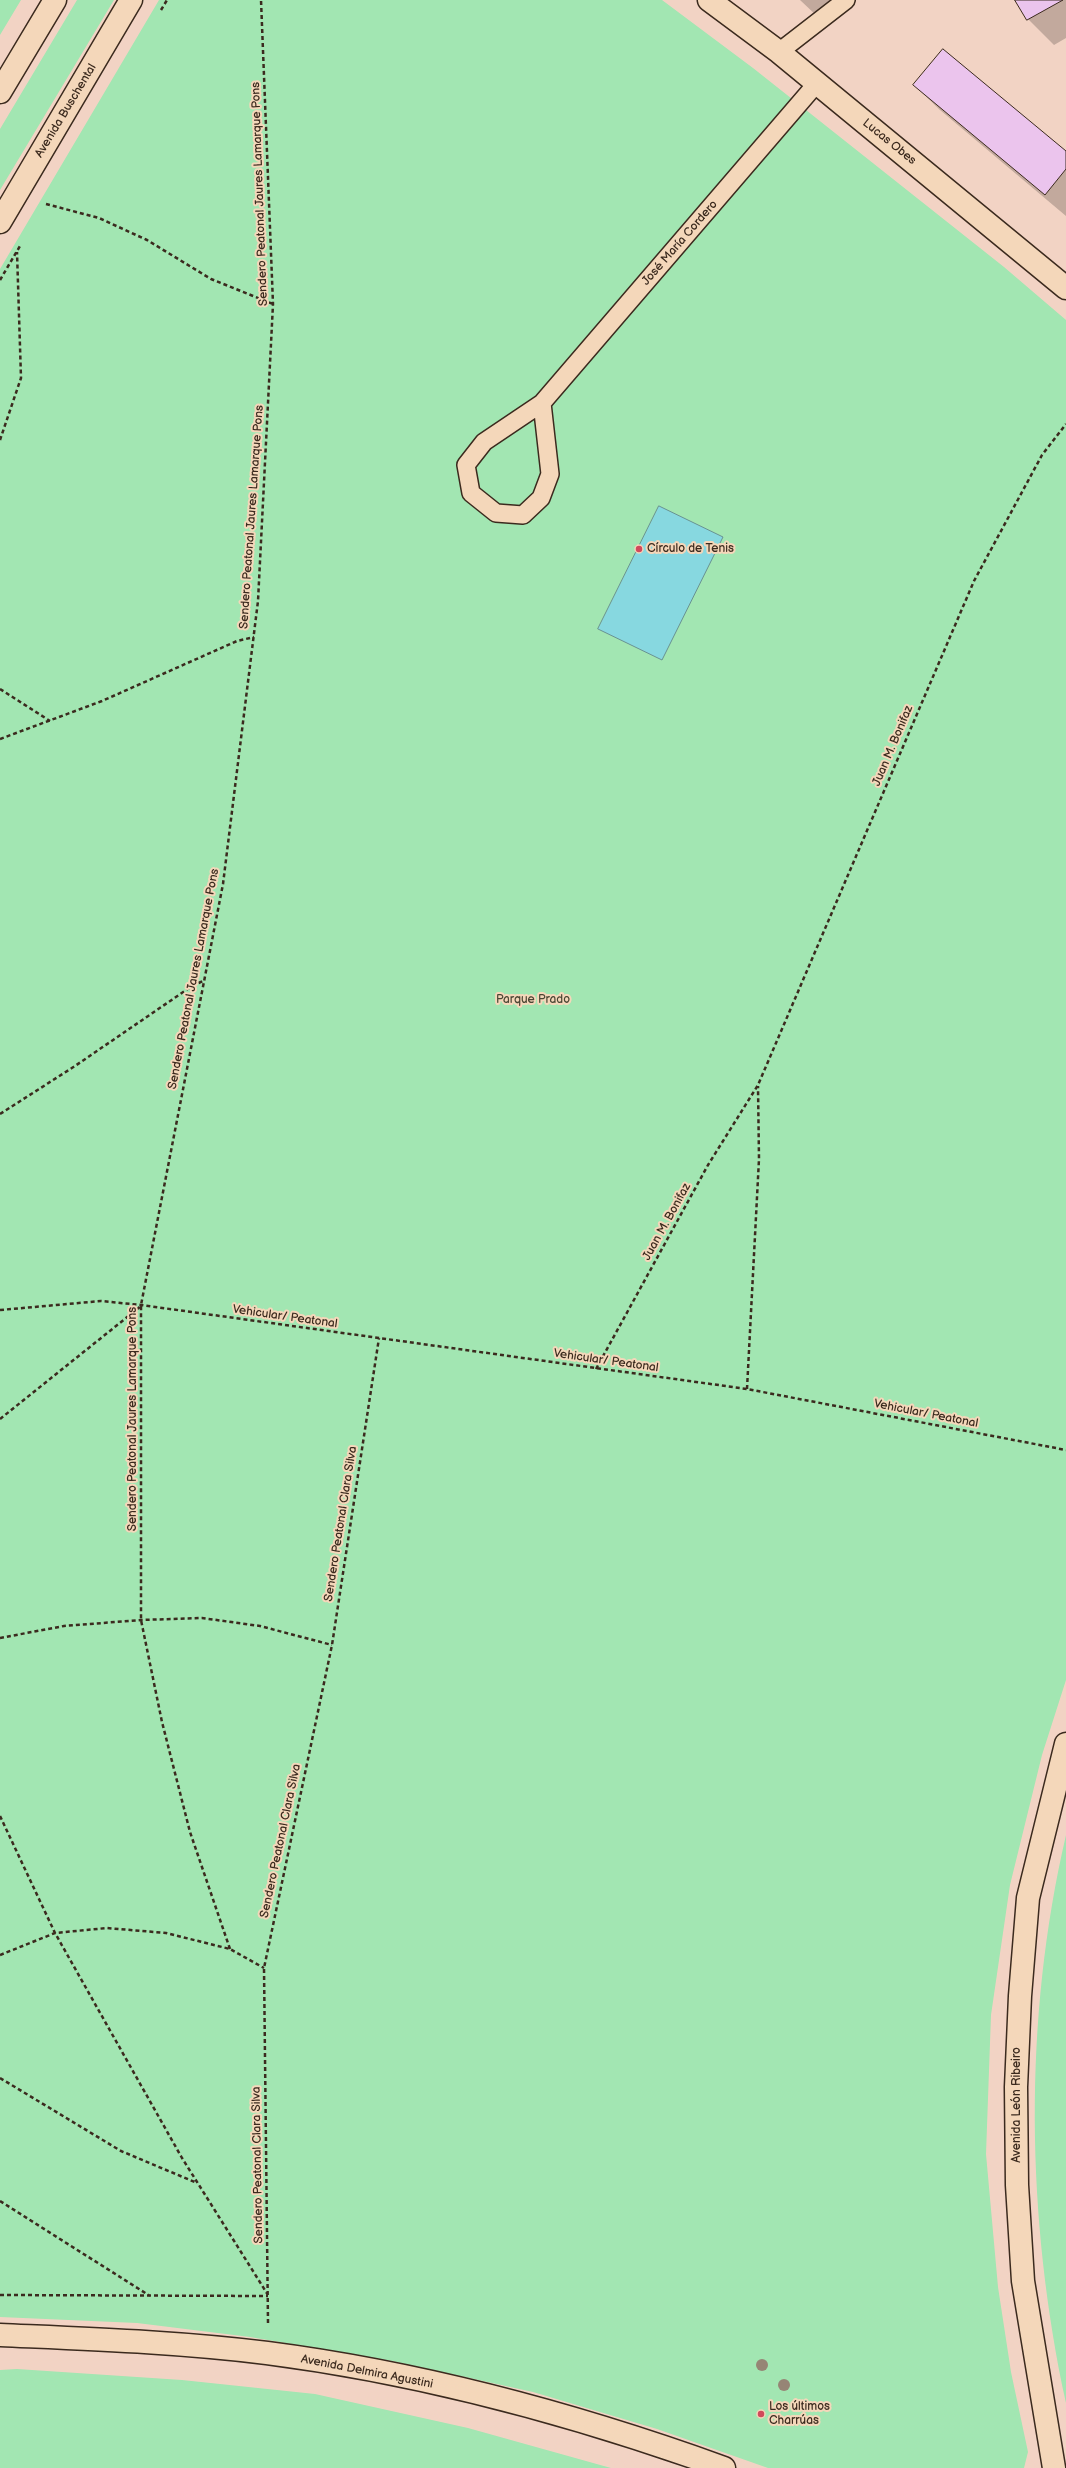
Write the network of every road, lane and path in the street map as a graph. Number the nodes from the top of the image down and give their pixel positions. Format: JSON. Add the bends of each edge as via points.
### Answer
{"nodes":[{"id":1,"x":55,"y":0,"type":"edge"},
{"id":2,"x":131,"y":0,"type":"edge"},
{"id":3,"x":261,"y":0,"type":"edge"},
{"id":4,"x":709,"y":0,"type":"edge"},
{"id":5,"x":846,"y":0,"type":"edge"},
{"id":6,"x":779,"y":52,"type":"junction"},
{"id":7,"x":817,"y":83,"type":"junction"},
{"id":8,"x":0,"y":92,"type":"edge"},
{"id":9,"x":46,"y":204,"type":"dead end"},
{"id":10,"x":0,"y":222,"type":"edge"},
{"id":11,"x":17,"y":252,"type":"dead end"},
{"id":12,"x":1066,"y":288,"type":"edge"},
{"id":13,"x":274,"y":304,"type":"junction"},
{"id":14,"x":542,"y":403,"type":"junction"},
{"id":15,"x":1066,"y":424,"type":"edge"},
{"id":16,"x":0,"y":440,"type":"edge"},
{"id":17,"x":254,"y":637,"type":"junction"},
{"id":18,"x":0,"y":690,"type":"edge"},
{"id":19,"x":50,"y":721,"type":"junction"},
{"id":20,"x":0,"y":739,"type":"edge"},
{"id":21,"x":203,"y":981,"type":"junction"},
{"id":22,"x":758,"y":1086,"type":"junction"},
{"id":23,"x":0,"y":1114,"type":"edge"},
{"id":24,"x":142,"y":1305,"type":"junction"},
{"id":25,"x":0,"y":1310,"type":"edge"},
{"id":26,"x":379,"y":1338,"type":"junction"},
{"id":27,"x":596,"y":1369,"type":"junction"},
{"id":28,"x":748,"y":1389,"type":"junction"},
{"id":29,"x":0,"y":1419,"type":"edge"},
{"id":30,"x":1066,"y":1450,"type":"edge"},
{"id":31,"x":141,"y":1620,"type":"junction"},
{"id":32,"x":0,"y":1638,"type":"edge"},
{"id":33,"x":332,"y":1645,"type":"junction"},
{"id":34,"x":1066,"y":1744,"type":"edge"},
{"id":35,"x":0,"y":1816,"type":"edge"},
{"id":36,"x":55,"y":1933,"type":"junction"},
{"id":37,"x":230,"y":1949,"type":"junction"},
{"id":38,"x":0,"y":1955,"type":"edge"},
{"id":39,"x":264,"y":1968,"type":"junction"},
{"id":40,"x":0,"y":2078,"type":"edge"},
{"id":41,"x":197,"y":2183,"type":"junction"},
{"id":42,"x":0,"y":2201,"type":"edge"},
{"id":43,"x":0,"y":2296,"type":"edge"},
{"id":44,"x":150,"y":2296,"type":"junction"},
{"id":45,"x":268,"y":2296,"type":"junction"},
{"id":46,"x":0,"y":2335,"type":"edge"},
{"id":47,"x":267,"y":2353,"type":"junction"},
{"id":48,"x":724,"y":2468,"type":"edge"},
{"id":49,"x":1054,"y":2468,"type":"edge"}],
"edges":[{"from":1,"to":8,"type":"street"},
{"from":2,"to":10,"type":"street","name":"Avenida Buschental"},
{"from":3,"to":13,"type":"path","name":"Sendero Peatonal Jaures Lamarque Pons"},
{"from":4,"to":6,"type":"street","name":"Lucas Obes"},
{"from":5,"to":6,"type":"lane"},
{"from":6,"to":7,"type":"street","name":"Lucas Obes"},
{"from":7,"to":12,"type":"street","name":"Lucas Obes"},
{"from":7,"to":14,"type":"lane","name":"José María Cordero"},
{"from":9,"to":13,"type":"path","via":[[99,218],[147,240],[211,279]]},
{"from":11,"to":16,"type":"path","via":[[21,378]]},
{"from":13,"to":17,"type":"path","name":"Sendero Peatonal Jaures Lamarque Pons"},
{"from":14,"to":14,"type":"lane","name":"José María Cordero","via":[[484,442],[466,465],[472,493],[496,513],[523,515],[541,498],[550,474]]},
{"from":15,"to":22,"type":"path","name":"Juan M. Bonifaz","via":[[1042,455],[974,581]]},
{"from":17,"to":19,"type":"path","via":[[237,641],[102,701]]},
{"from":17,"to":21,"type":"path","name":"Sendero Peatonal Jaures Lamarque Pons","via":[[222,884]]},
{"from":18,"to":19,"type":"path"},
{"from":19,"to":20,"type":"path"},
{"from":21,"to":23,"type":"path"},
{"from":21,"to":24,"type":"path","name":"Sendero Peatonal Jaures Lamarque Pons"},
{"from":22,"to":27,"type":"path","name":"Juan M. Bonifaz","via":[[708,1165]]},
{"from":22,"to":28,"type":"path","name":"Juan M. Bonifaz","via":[[759,1159]]},
{"from":24,"to":25,"type":"path","name":"Vehicular/ Peatonal","via":[[101,1301]]},
{"from":24,"to":26,"type":"path","name":"Vehicular/ Peatonal"},
{"from":24,"to":29,"type":"path"},
{"from":24,"to":31,"type":"path","name":"Sendero Peatonal Jaures Lamarque Pons"},
{"from":26,"to":27,"type":"path","name":"Vehicular/ Peatonal"},
{"from":26,"to":33,"type":"path","name":"Sendero Peatonal Clara Silva"},
{"from":27,"to":28,"type":"path","name":"Vehicular/ Peatonal"},
{"from":28,"to":30,"type":"path","name":"Vehicular/ Peatonal"},
{"from":31,"to":32,"type":"path","via":[[64,1626]]},
{"from":31,"to":33,"type":"path","via":[[202,1618],[260,1626]]},
{"from":31,"to":37,"type":"path","name":"Sendero Peatonal Jaures Lamarque Pons","via":[[162,1722],[190,1832]]},
{"from":33,"to":39,"type":"path","name":"Sendero Peatonal Clara Silva"},
{"from":34,"to":49,"type":"street","name":"Avenida León Ribeiro","via":[[1028,1898],[1016,2087],[1017,2185],[1023,2281]]},
{"from":35,"to":36,"type":"path"},
{"from":36,"to":37,"type":"path","via":[[107,1928],[166,1933]]},
{"from":36,"to":38,"type":"path"},
{"from":36,"to":41,"type":"path"},
{"from":37,"to":39,"type":"path"},
{"from":39,"to":45,"type":"path","name":"Sendero Peatonal Clara Silva"},
{"from":40,"to":41,"type":"path","via":[[121,2151]]},
{"from":41,"to":45,"type":"path"},
{"from":42,"to":44,"type":"path"},
{"from":43,"to":44,"type":"path"},
{"from":44,"to":45,"type":"path"},
{"from":45,"to":47,"type":"path","name":"Sendero Peatonal Clara Silva"},
{"from":46,"to":47,"type":"street","name":"Avenida Delmira Agustini","via":[[118,2340]]},
{"from":47,"to":48,"type":"street","name":"Avenida Delmira Agustini","via":[[394,2375],[517,2403],[660,2445]]}]}
